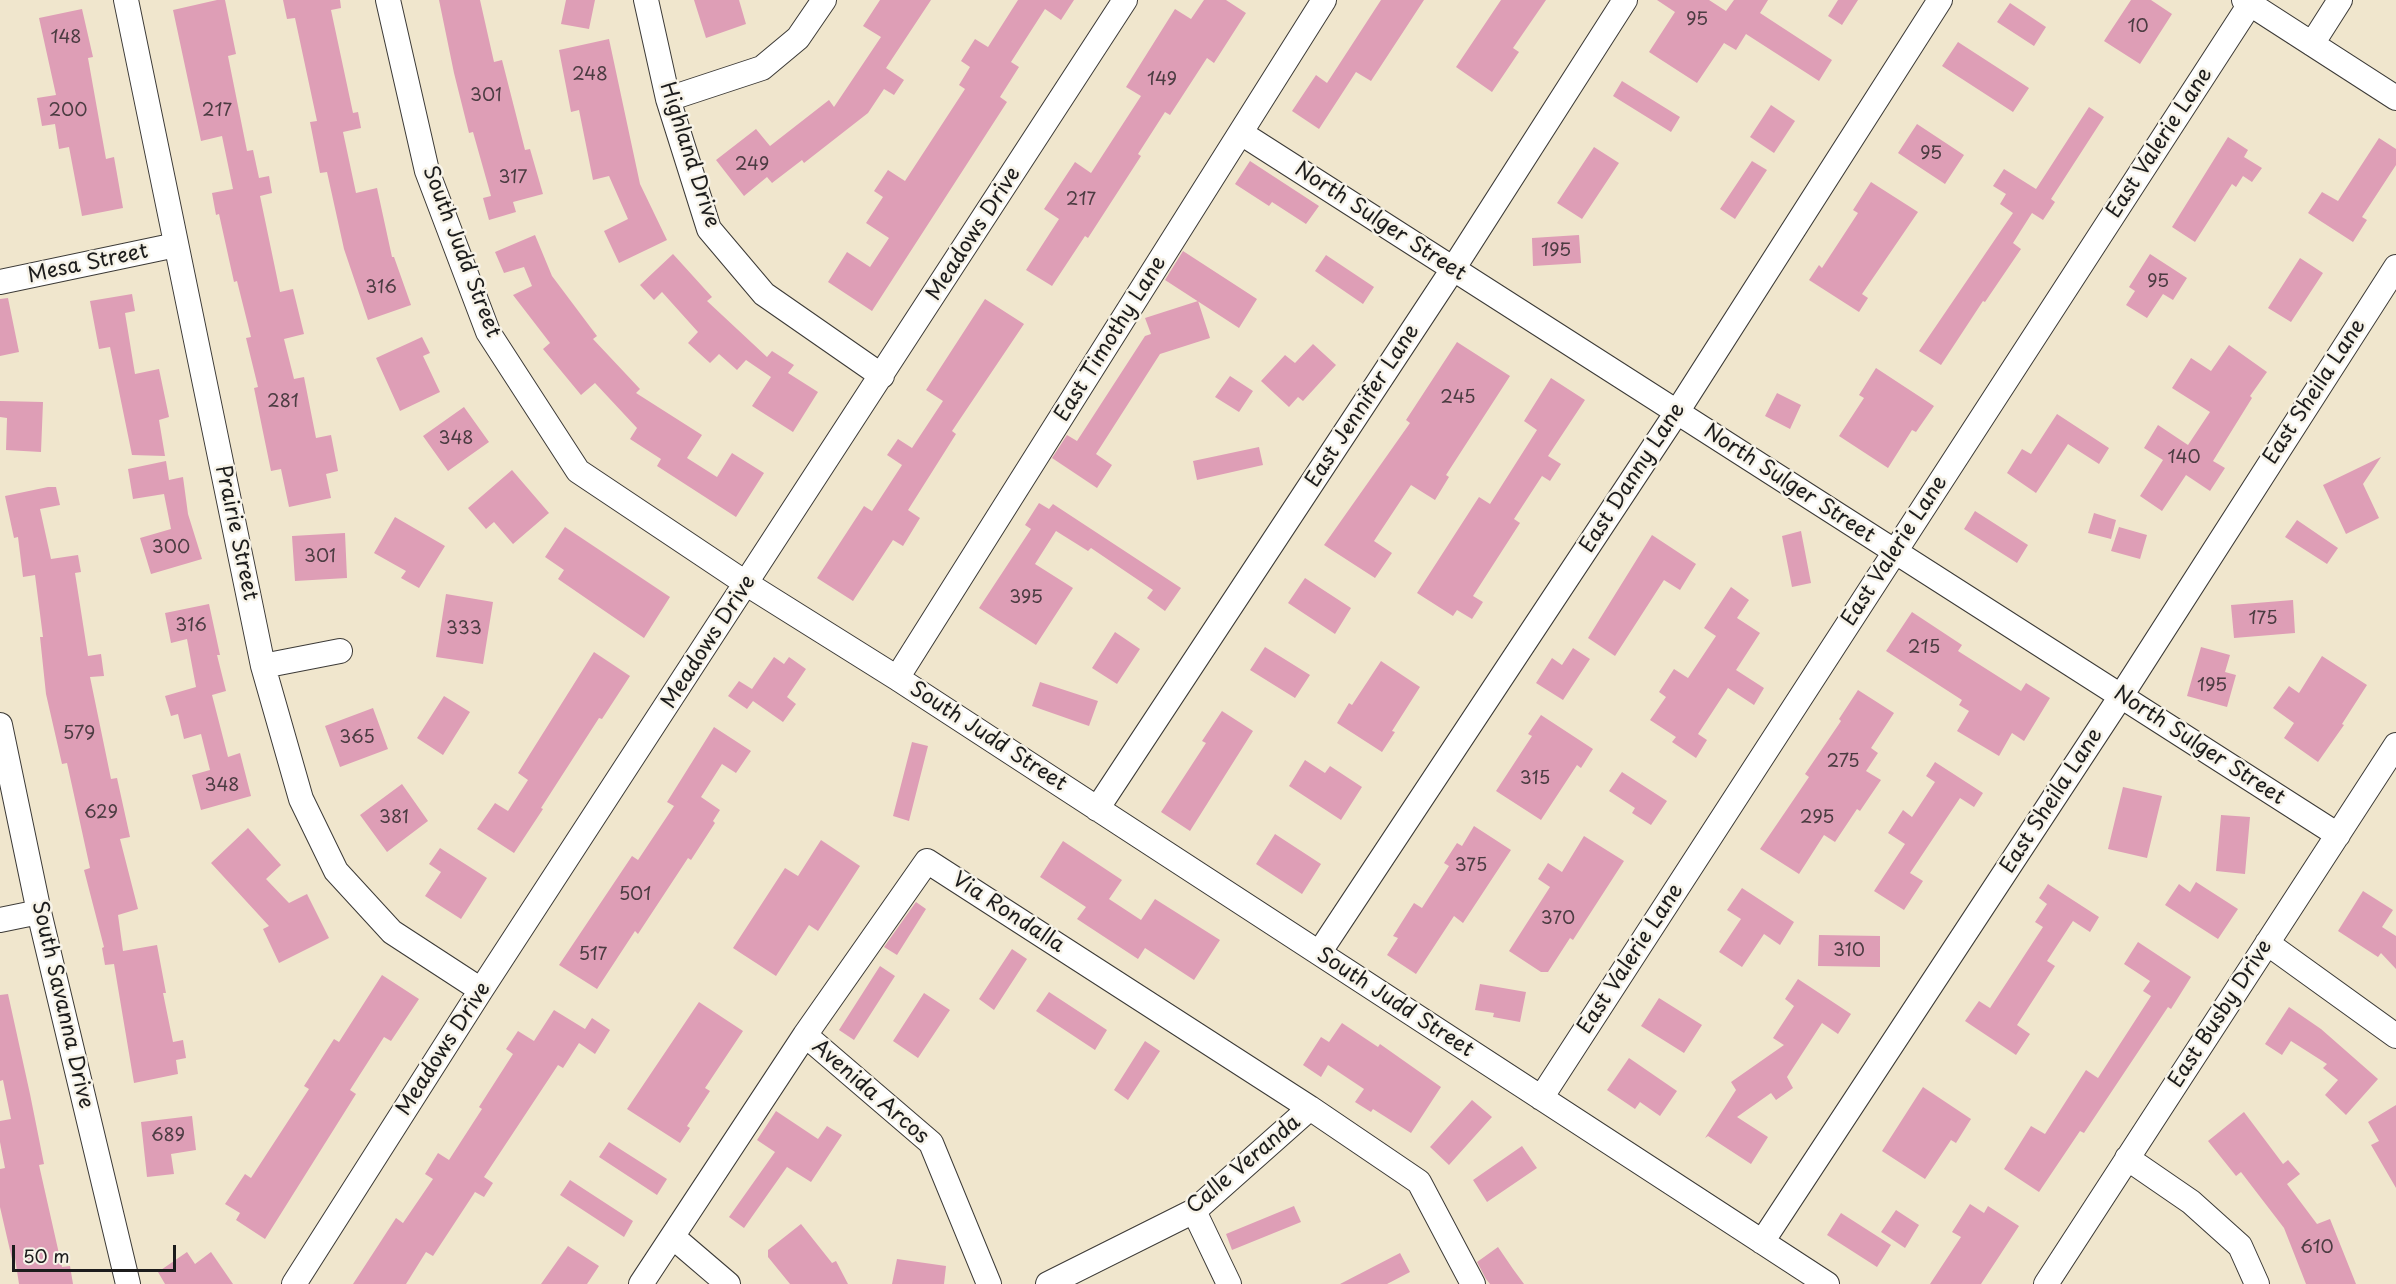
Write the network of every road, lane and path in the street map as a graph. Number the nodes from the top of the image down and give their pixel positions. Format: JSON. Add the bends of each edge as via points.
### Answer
{"nodes":[{"id":1,"x":126,"y":0,"type":"edge"},
{"id":2,"x":388,"y":0,"type":"edge"},
{"id":3,"x":646,"y":0,"type":"edge"},
{"id":4,"x":824,"y":0,"type":"edge"},
{"id":5,"x":1125,"y":0,"type":"edge"},
{"id":6,"x":1324,"y":0,"type":"edge"},
{"id":7,"x":1625,"y":0,"type":"edge"},
{"id":8,"x":1940,"y":0,"type":"edge"},
{"id":9,"x":2340,"y":0,"type":"edge"},
{"id":10,"x":2247,"y":2,"type":"edge"},
{"id":11,"x":2312,"y":44,"type":"junction"},
{"id":12,"x":2396,"y":98,"type":"edge"},
{"id":13,"x":668,"y":99,"type":"junction"},
{"id":14,"x":1241,"y":133,"type":"junction"},
{"id":15,"x":176,"y":245,"type":"junction"},
{"id":16,"x":2396,"y":267,"type":"edge"},
{"id":17,"x":1453,"y":269,"type":"junction"},
{"id":18,"x":0,"y":282,"type":"edge"},
{"id":19,"x":882,"y":376,"type":"junction"},
{"id":20,"x":1677,"y":412,"type":"junction"},
{"id":21,"x":1895,"y":551,"type":"junction"},
{"id":22,"x":747,"y":584,"type":"junction"},
{"id":23,"x":340,"y":651,"type":"dead end"},
{"id":24,"x":263,"y":666,"type":"junction"},
{"id":25,"x":897,"y":678,"type":"junction"},
{"id":26,"x":2121,"y":696,"type":"junction"},
{"id":27,"x":0,"y":726,"type":"edge"},
{"id":28,"x":2396,"y":745,"type":"edge"},
{"id":29,"x":1097,"y":809,"type":"junction"},
{"id":30,"x":2338,"y":835,"type":"junction"},
{"id":31,"x":39,"y":912,"type":"junction"},
{"id":32,"x":0,"y":920,"type":"edge"},
{"id":33,"x":2267,"y":944,"type":"junction"},
{"id":34,"x":1319,"y":953,"type":"junction"},
{"id":35,"x":481,"y":990,"type":"junction"},
{"id":36,"x":805,"y":1035,"type":"junction"},
{"id":37,"x":2396,"y":1036,"type":"edge"},
{"id":38,"x":1541,"y":1098,"type":"junction"},
{"id":39,"x":1310,"y":1108,"type":"junction"},
{"id":40,"x":2127,"y":1158,"type":"junction"},
{"id":41,"x":1194,"y":1211,"type":"junction"},
{"id":42,"x":673,"y":1237,"type":"junction"},
{"id":43,"x":1762,"y":1242,"type":"junction"},
{"id":44,"x":128,"y":1284,"type":"edge"},
{"id":45,"x":294,"y":1284,"type":"edge"},
{"id":46,"x":641,"y":1284,"type":"edge"},
{"id":47,"x":728,"y":1284,"type":"edge"},
{"id":48,"x":989,"y":1284,"type":"edge"},
{"id":49,"x":1048,"y":1284,"type":"edge"},
{"id":50,"x":1229,"y":1284,"type":"edge"},
{"id":51,"x":1473,"y":1284,"type":"edge"},
{"id":52,"x":1827,"y":1284,"type":"edge"},
{"id":53,"x":2046,"y":1284,"type":"edge"},
{"id":54,"x":2257,"y":1284,"type":"edge"}],
"edges":[{"from":1,"to":15,"type":"street","name":"Prairie Street"},
{"from":2,"to":22,"type":"street","name":"South Judd Street","via":[[427,171],[488,332],[578,471]]},
{"from":3,"to":13,"type":"street","name":"Highland Drive"},
{"from":4,"to":13,"type":"street","via":[[798,38],[762,68]]},
{"from":5,"to":19,"type":"street","name":"Meadows Drive"},
{"from":6,"to":14,"type":"street","name":"East Timothy Lane"},
{"from":7,"to":17,"type":"street","name":"East Jennifer Lane"},
{"from":8,"to":20,"type":"street","name":"East Danny Lane"},
{"from":9,"to":11,"type":"street"},
{"from":10,"to":11,"type":"street"},
{"from":10,"to":21,"type":"street","name":"East Valerie Lane"},
{"from":11,"to":12,"type":"street"},
{"from":13,"to":19,"type":"street","name":"Highland Drive","via":[[709,229],[764,294]]},
{"from":14,"to":17,"type":"street","name":"North Sulger Street"},
{"from":14,"to":25,"type":"street","name":"East Timothy Lane"},
{"from":15,"to":18,"type":"street","name":"Mesa Street"},
{"from":15,"to":24,"type":"street","name":"Prairie Street"},
{"from":16,"to":26,"type":"street","name":"East Sheila Lane"},
{"from":17,"to":20,"type":"street","name":"North Sulger Street"},
{"from":17,"to":29,"type":"street","name":"East Jennifer Lane"},
{"from":19,"to":22,"type":"street","name":"Meadows Drive"},
{"from":20,"to":21,"type":"street","name":"North Sulger Street"},
{"from":20,"to":34,"type":"street","name":"East Danny Lane"},
{"from":21,"to":26,"type":"street","name":"North Sulger Street"},
{"from":21,"to":38,"type":"street","name":"East Valerie Lane"},
{"from":22,"to":25,"type":"street","name":"South Judd Street"},
{"from":22,"to":35,"type":"street","name":"Meadows Drive"},
{"from":23,"to":24,"type":"street"},
{"from":24,"to":35,"type":"street","name":"Prairie Street","via":[[301,799],[336,871],[392,932]]},
{"from":25,"to":29,"type":"street","name":"South Judd Street"},
{"from":26,"to":30,"type":"street","name":"North Sulger Street"},
{"from":26,"to":43,"type":"street","name":"East Sheila Lane"},
{"from":27,"to":31,"type":"street","name":"South Savanna Drive"},
{"from":28,"to":30,"type":"street","name":"East Busby Drive"},
{"from":29,"to":34,"type":"street","name":"South Judd Street"},
{"from":30,"to":33,"type":"street","name":"East Busby Drive"},
{"from":31,"to":32,"type":"street"},
{"from":31,"to":44,"type":"street","name":"South Savanna Drive"},
{"from":33,"to":37,"type":"street"},
{"from":33,"to":40,"type":"street","name":"East Busby Drive"},
{"from":34,"to":38,"type":"street","name":"South Judd Street"},
{"from":35,"to":45,"type":"street","name":"Meadows Drive"},
{"from":36,"to":39,"type":"street","name":"Via Rondalla","via":[[927,861]]},
{"from":36,"to":42,"type":"street","name":"Via Rondalla"},
{"from":36,"to":48,"type":"street","name":"Avenida Arcos","via":[[931,1143]]},
{"from":38,"to":43,"type":"street","name":"South Judd Street"},
{"from":39,"to":41,"type":"street","name":"Calle Veranda"},
{"from":39,"to":51,"type":"street","name":"Via Rondalla","via":[[1419,1182]]},
{"from":40,"to":53,"type":"street","name":"East Busby Drive"},
{"from":40,"to":54,"type":"street","via":[[2191,1202],[2240,1246]]},
{"from":41,"to":49,"type":"street","name":"Calle Veranda"},
{"from":41,"to":50,"type":"street"},
{"from":42,"to":46,"type":"street","name":"Via Rondalla"},
{"from":42,"to":47,"type":"street"},
{"from":43,"to":52,"type":"street","name":"South Judd Street"}]}
